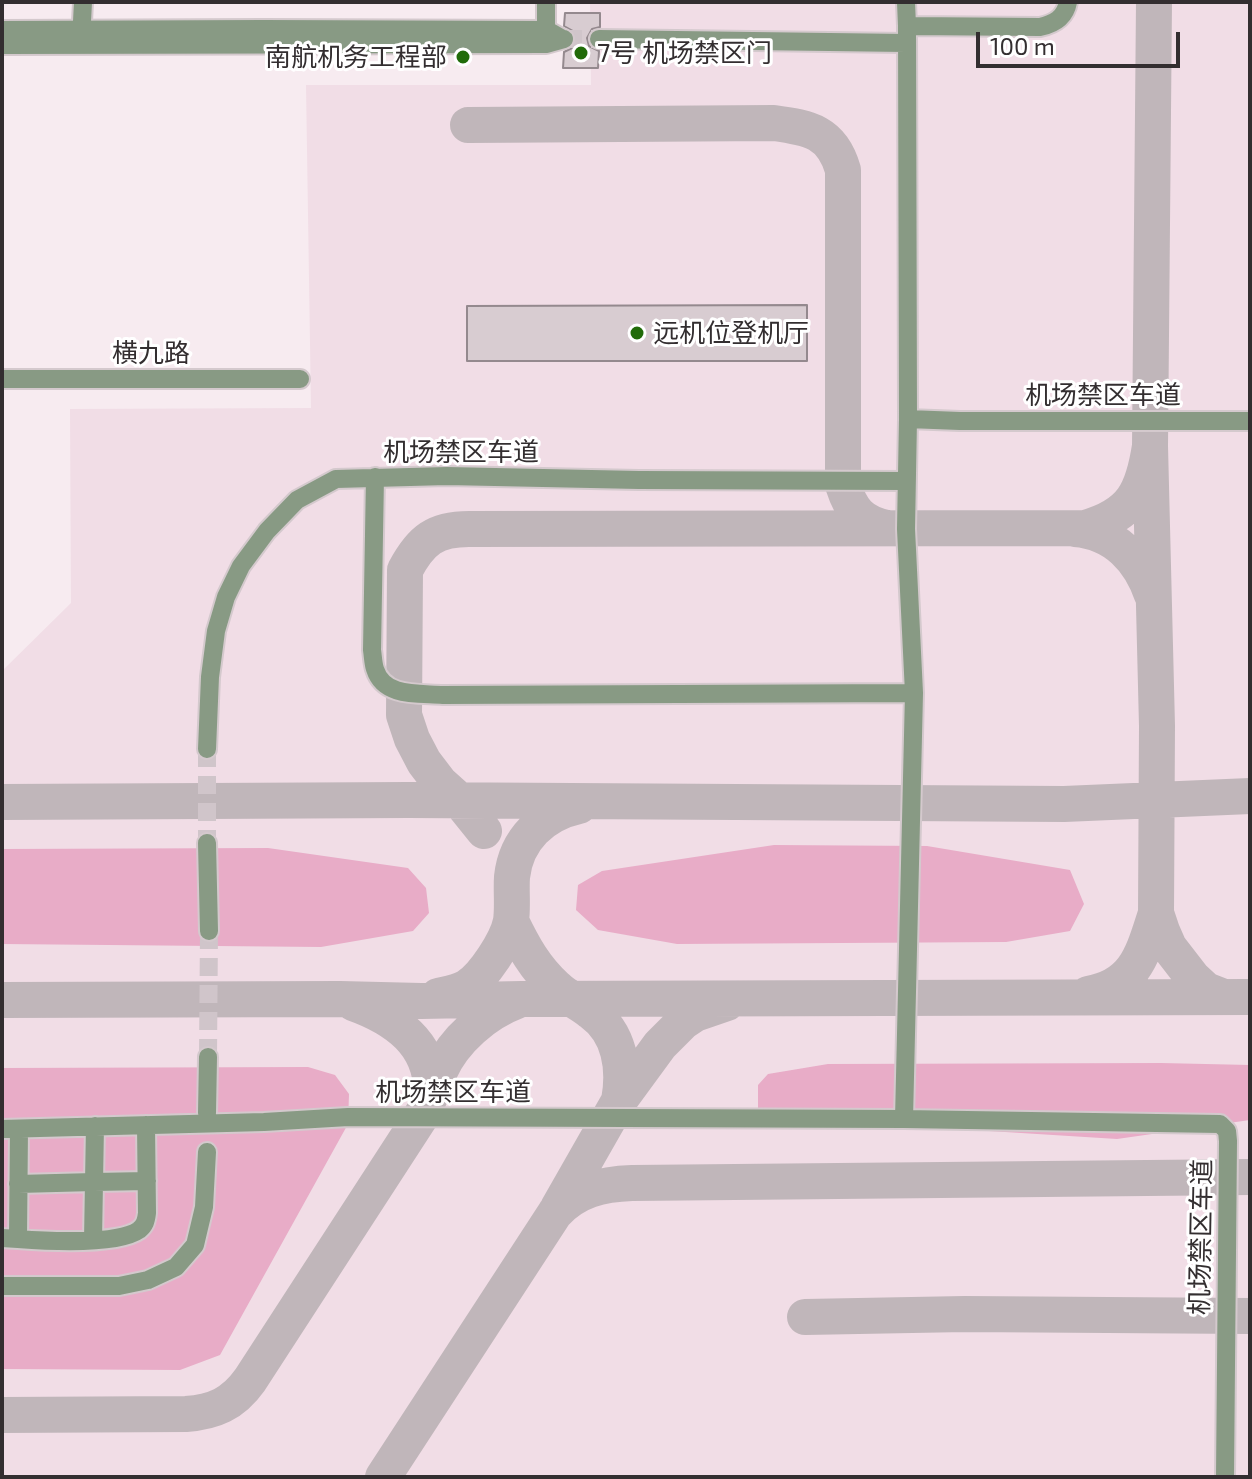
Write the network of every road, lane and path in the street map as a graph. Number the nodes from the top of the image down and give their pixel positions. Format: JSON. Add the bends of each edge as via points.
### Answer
{"nodes":[{"id":1,"x":83,"y":2,"type":"edge"},
{"id":2,"x":546,"y":2,"type":"edge"},
{"id":3,"x":906,"y":2,"type":"edge"},
{"id":4,"x":1068,"y":2,"type":"edge"},
{"id":5,"x":2,"y":30,"type":"edge"},
{"id":6,"x":907,"y":34,"type":"junction"},
{"id":7,"x":82,"y":36,"type":"junction"},
{"id":8,"x":599,"y":39,"type":"tunnel mouth"},
{"id":9,"x":2,"y":45,"type":"edge"},
{"id":10,"x":2,"y":379,"type":"edge"},
{"id":11,"x":300,"y":379,"type":"dead end"},
{"id":12,"x":908,"y":419,"type":"junction"},
{"id":13,"x":1250,"y":421,"type":"edge"},
{"id":14,"x":375,"y":477,"type":"junction"},
{"id":15,"x":906,"y":481,"type":"junction"},
{"id":16,"x":914,"y":693,"type":"junction"},
{"id":17,"x":207,"y":749,"type":"tunnel mouth"},
{"id":18,"x":207,"y":843,"type":"tunnel mouth"},
{"id":19,"x":209,"y":931,"type":"tunnel mouth"},
{"id":20,"x":208,"y":1057,"type":"tunnel mouth"},
{"id":21,"x":207,"y":1113,"type":"dead end"},
{"id":22,"x":904,"y":1119,"type":"junction"},
{"id":23,"x":146,"y":1125,"type":"junction"},
{"id":24,"x":95,"y":1126,"type":"junction"},
{"id":25,"x":10,"y":1129,"type":"edge"},
{"id":26,"x":207,"y":1152,"type":"dead end"},
{"id":27,"x":147,"y":1181,"type":"junction"},
{"id":28,"x":94,"y":1182,"type":"junction"},
{"id":29,"x":18,"y":1184,"type":"junction"},
{"id":30,"x":10,"y":1239,"type":"edge"},
{"id":31,"x":93,"y":1240,"type":"junction"},
{"id":32,"x":2,"y":1286,"type":"edge"},
{"id":33,"x":1225,"y":1477,"type":"edge"}],
"edges":[{"from":1,"to":7,"type":"street"},
{"from":2,"to":7,"type":"street","via":[[554,38]]},
{"from":3,"to":6,"type":"street"},
{"from":4,"to":6,"type":"street","via":[[1061,18],[1040,27]]},
{"from":5,"to":7,"type":"street"},
{"from":6,"to":8,"type":"street"},
{"from":6,"to":12,"type":"street"},
{"from":7,"to":9,"type":"street"},
{"from":10,"to":11,"type":"street","name":"横九路"},
{"from":12,"to":13,"type":"street","name":"机场禁区车道"},
{"from":12,"to":15,"type":"street"},
{"from":14,"to":15,"type":"street","name":"机场禁区车道"},
{"from":14,"to":16,"type":"street","via":[[372,650],[375,672],[401,693]]},
{"from":14,"to":17,"type":"street","name":"机场禁区车道","via":[[336,479],[297,500],[241,566],[216,631]]},
{"from":15,"to":16,"type":"street"},
{"from":16,"to":22,"type":"street"},
{"from":18,"to":19,"type":"street"},
{"from":20,"to":21,"type":"street"},
{"from":22,"to":23,"type":"street","name":"机场禁区车道","via":[[348,1117]]},
{"from":22,"to":33,"type":"street","name":"机场禁区车道","via":[[1210,1123],[1227,1131]]},
{"from":23,"to":24,"type":"street","name":"机场禁区车道"},
{"from":23,"to":27,"type":"street"},
{"from":24,"to":25,"type":"street","name":"机场禁区车道"},
{"from":24,"to":28,"type":"street"},
{"from":25,"to":29,"type":"street"},
{"from":26,"to":32,"type":"street","via":[[204,1207],[195,1245],[176,1267],[119,1286]]},
{"from":27,"to":28,"type":"street"},
{"from":27,"to":31,"type":"street","via":[[143,1227]]},
{"from":28,"to":29,"type":"street"},
{"from":28,"to":31,"type":"street"},
{"from":29,"to":30,"type":"street"},
{"from":30,"to":31,"type":"street"}]}
